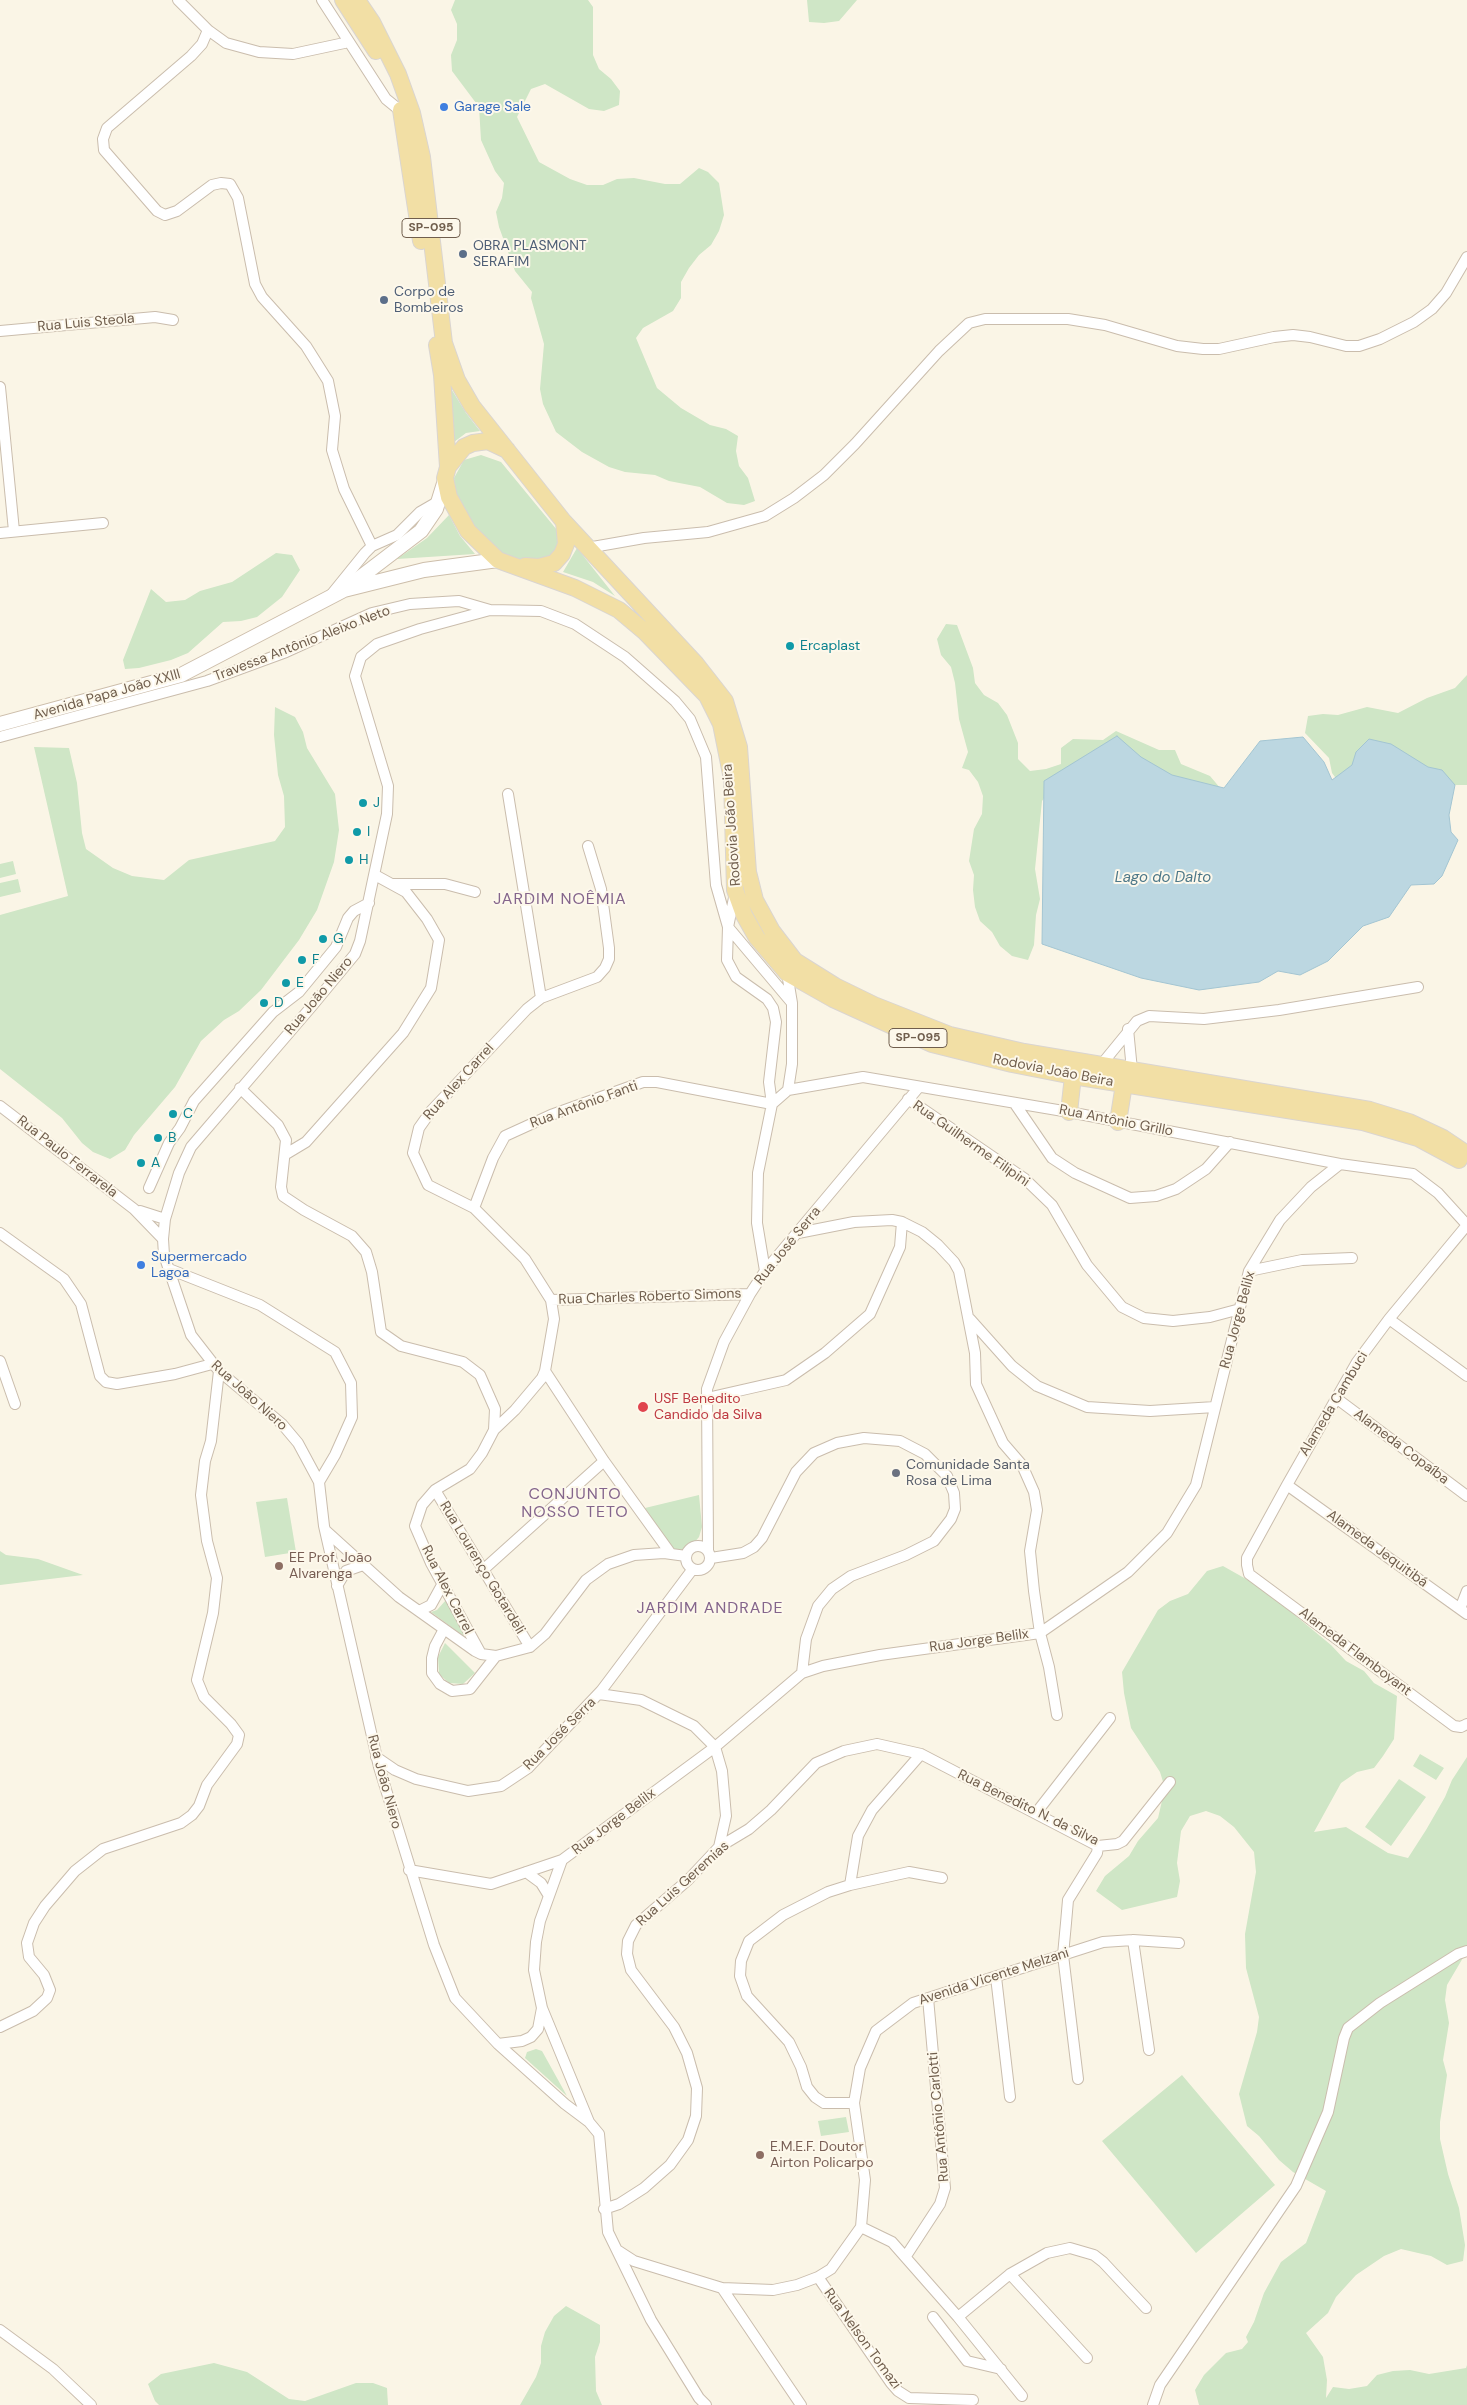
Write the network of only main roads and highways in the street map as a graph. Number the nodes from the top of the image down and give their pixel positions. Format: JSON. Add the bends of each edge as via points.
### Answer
{"nodes":[{"id":1,"x":343,"y":0,"type":"edge"},
{"id":2,"x":357,"y":0,"type":"edge"},
{"id":3,"x":509,"y":451,"type":"junction"},
{"id":4,"x":447,"y":473,"type":"junction"},
{"id":5,"x":564,"y":522,"type":"junction"},
{"id":6,"x":498,"y":560,"type":"junction"},
{"id":7,"x":516,"y":566,"type":"junction"},
{"id":8,"x":344,"y":590,"type":"junction"},
{"id":9,"x":0,"y":724,"type":"edge"},
{"id":10,"x":1073,"y":1076,"type":"junction"},
{"id":11,"x":1128,"y":1077,"type":"junction"},
{"id":12,"x":1068,"y":1112,"type":"road end"},
{"id":13,"x":1118,"y":1122,"type":"road end"},
{"id":14,"x":1467,"y":1154,"type":"edge"},
{"id":15,"x":1467,"y":1164,"type":"edge"}],
"edges":[{"from":1,"to":4,"type":"main road","name":"Rodovia João Beira","number":"SP-095","via":[[376,52],[402,112],[442,375]]},
{"from":2,"to":3,"type":"main road","number":"SP-095","via":[[398,74],[412,113],[422,157],[444,343],[472,406]]},
{"from":3,"to":4,"type":"main road","via":[[488,442],[473,443],[464,447]]},
{"from":3,"to":5,"type":"main road","name":"Rodovia João Beira","number":"SP-095"},
{"from":4,"to":6,"type":"main road","name":"Rodovia João Beira","number":"SP-095","via":[[449,497],[468,531]]},
{"from":4,"to":8,"type":"main road","name":"Avenida Papa João XXIII","via":[[440,500],[421,531]]},
{"from":5,"to":7,"type":"main road","via":[[566,544],[554,563],[539,567]]},
{"from":5,"to":11,"type":"main road","name":"Rodovia João Beira","number":"SP-095","via":[[696,664],[725,701],[740,747],[748,872],[755,900],[772,931],[795,961],[874,1005],[950,1035],[1101,1066]]},
{"from":6,"to":7,"type":"main road","name":"Rodovia João Beira","number":"SP-095"},
{"from":6,"to":8,"type":"main road","name":"Avenida Papa João XXIII","via":[[424,570]]},
{"from":7,"to":10,"type":"main road","name":"Rodovia João Beira","number":"SP-095","via":[[575,588],[619,610],[707,696],[721,724],[732,779],[735,890],[756,938],[787,973],[833,999],[932,1044]]},
{"from":8,"to":9,"type":"main road","name":"Avenida Papa João XXIII","via":[[181,675]]},
{"from":10,"to":11,"type":"main road","name":"Rodovia João Beira","number":"SP-095"},
{"from":10,"to":12,"type":"main road"},
{"from":11,"to":13,"type":"main road"},
{"from":11,"to":14,"type":"main road","name":"Rodovia João Beira","number":"SP-095","via":[[1370,1110],[1409,1122]]},
{"from":11,"to":15,"type":"main road","name":"Rodovia João Beira","number":"SP-095","via":[[1363,1122],[1418,1138]]}]}
